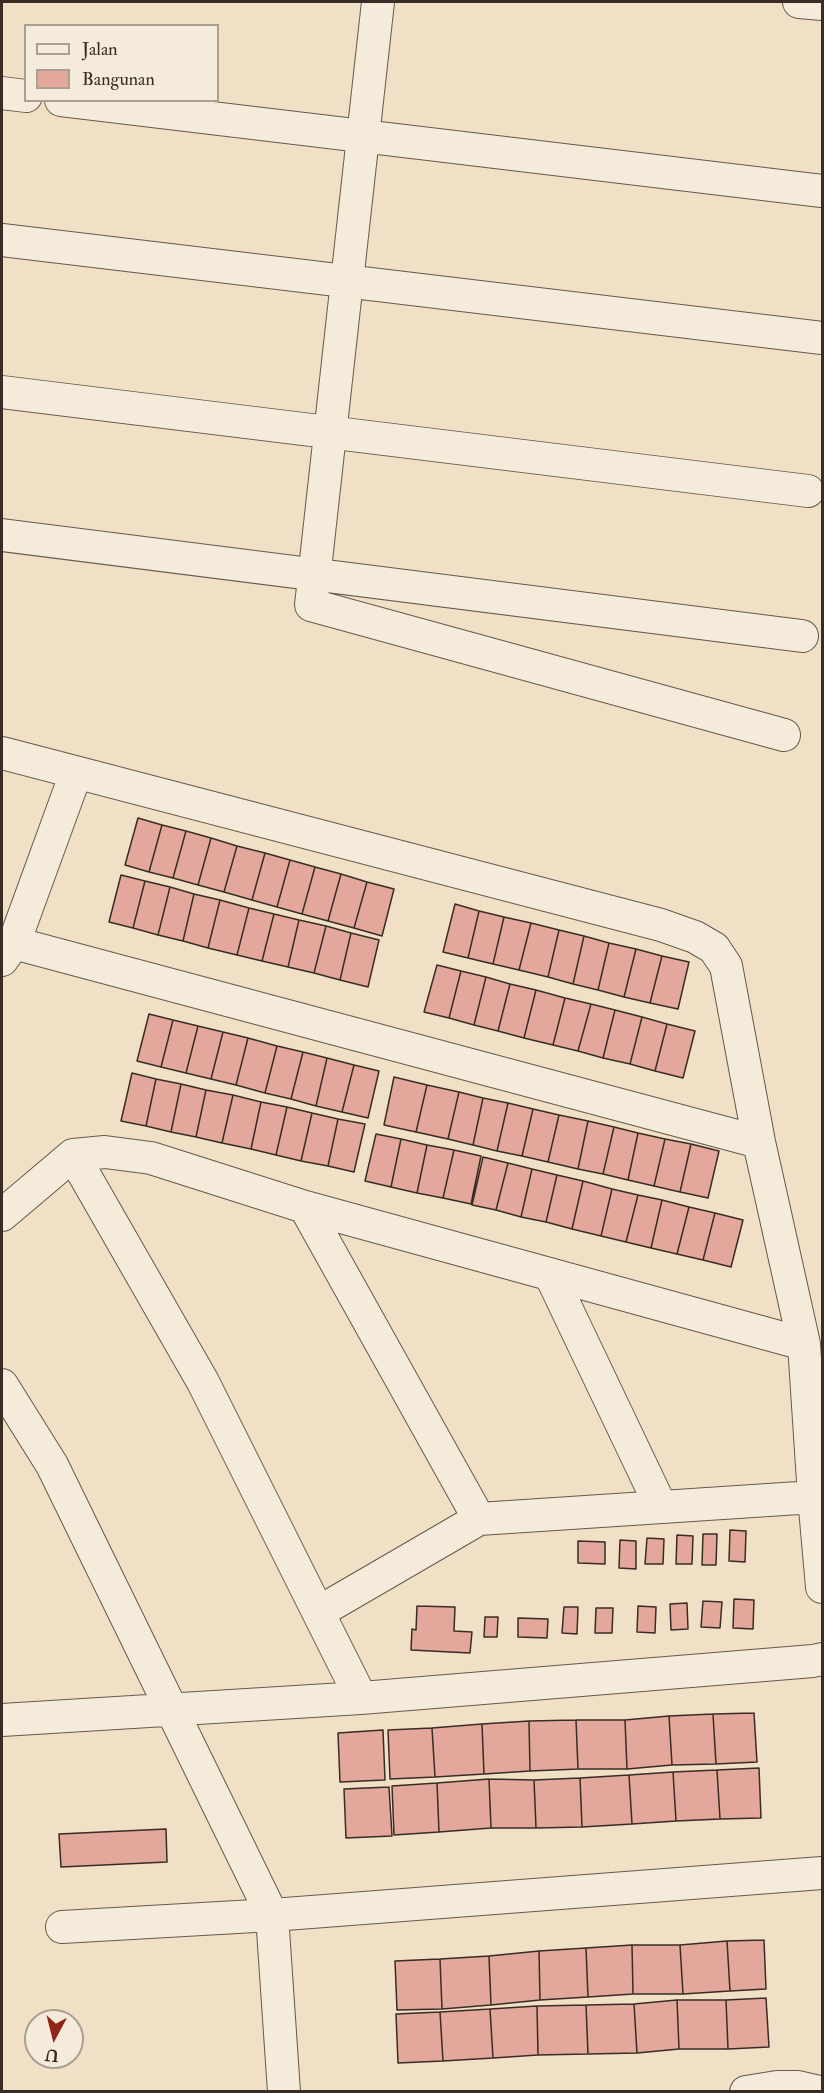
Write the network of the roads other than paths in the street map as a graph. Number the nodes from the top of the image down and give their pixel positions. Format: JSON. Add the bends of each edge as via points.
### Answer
{"nodes":[{"id":1,"x":378,"y":2,"type":"edge"},
{"id":2,"x":799,"y":2,"type":"edge"},
{"id":3,"x":822,"y":4,"type":"edge"},
{"id":4,"x":2,"y":93,"type":"edge"},
{"id":5,"x":24,"y":96,"type":"edge"},
{"id":6,"x":78,"y":102,"type":"edge"},
{"id":7,"x":363,"y":136,"type":"junction"},
{"id":8,"x":822,"y":191,"type":"edge"},
{"id":9,"x":2,"y":240,"type":"edge"},
{"id":10,"x":347,"y":281,"type":"junction"},
{"id":11,"x":822,"y":338,"type":"edge"},
{"id":12,"x":2,"y":392,"type":"edge"},
{"id":13,"x":331,"y":432,"type":"junction"},
{"id":14,"x":808,"y":491,"type":"dead end"},
{"id":15,"x":2,"y":535,"type":"edge"},
{"id":16,"x":315,"y":574,"type":"junction"},
{"id":17,"x":802,"y":636,"type":"dead end"},
{"id":18,"x":784,"y":735,"type":"dead end"},
{"id":19,"x":2,"y":753,"type":"edge"},
{"id":20,"x":76,"y":773,"type":"junction"},
{"id":21,"x":8,"y":952,"type":"edge"},
{"id":22,"x":759,"y":1142,"type":"junction"},
{"id":23,"x":74,"y":1155,"type":"junction"},
{"id":24,"x":305,"y":1207,"type":"junction"},
{"id":25,"x":2,"y":1215,"type":"edge"},
{"id":26,"x":550,"y":1274,"type":"junction"},
{"id":27,"x":804,"y":1344,"type":"junction"},
{"id":28,"x":2,"y":1385,"type":"edge"},
{"id":29,"x":814,"y":1497,"type":"junction"},
{"id":30,"x":661,"y":1507,"type":"junction"},
{"id":31,"x":479,"y":1519,"type":"junction"},
{"id":32,"x":822,"y":1587,"type":"edge"},
{"id":33,"x":319,"y":1612,"type":"junction"},
{"id":34,"x":822,"y":1659,"type":"edge"},
{"id":35,"x":361,"y":1698,"type":"junction"},
{"id":36,"x":172,"y":1710,"type":"junction"},
{"id":37,"x":2,"y":1720,"type":"edge"},
{"id":38,"x":822,"y":1873,"type":"edge"},
{"id":39,"x":272,"y":1915,"type":"junction"},
{"id":40,"x":62,"y":1927,"type":"dead end"},
{"id":41,"x":284,"y":2091,"type":"edge"},
{"id":42,"x":746,"y":2091,"type":"edge"},
{"id":43,"x":820,"y":2091,"type":"edge"}],
"edges":[{"from":1,"to":7,"type":"street"},
{"from":2,"to":3,"type":"street"},
{"from":4,"to":5,"type":"street"},
{"from":6,"to":7,"type":"street"},
{"from":7,"to":8,"type":"street"},
{"from":7,"to":10,"type":"street"},
{"from":9,"to":10,"type":"street"},
{"from":10,"to":11,"type":"street"},
{"from":10,"to":13,"type":"street"},
{"from":12,"to":13,"type":"street"},
{"from":13,"to":14,"type":"street"},
{"from":13,"to":16,"type":"street"},
{"from":15,"to":16,"type":"street"},
{"from":16,"to":17,"type":"street"},
{"from":16,"to":18,"type":"street","via":[[311,605]]},
{"from":19,"to":20,"type":"street"},
{"from":20,"to":21,"type":"street"},
{"from":20,"to":22,"type":"street","via":[[695,937],[714,948],[726,966]]},
{"from":21,"to":22,"type":"street"},
{"from":22,"to":27,"type":"street"},
{"from":23,"to":24,"type":"street","via":[[105,1152],[151,1158]]},
{"from":23,"to":25,"type":"street"},
{"from":23,"to":33,"type":"street","via":[[202,1382]]},
{"from":24,"to":26,"type":"street"},
{"from":24,"to":31,"type":"street"},
{"from":26,"to":27,"type":"street"},
{"from":26,"to":30,"type":"street"},
{"from":27,"to":29,"type":"street"},
{"from":28,"to":36,"type":"street","via":[[52,1465]]},
{"from":29,"to":30,"type":"street"},
{"from":29,"to":32,"type":"street"},
{"from":30,"to":31,"type":"street"},
{"from":31,"to":33,"type":"street"},
{"from":33,"to":35,"type":"street"},
{"from":34,"to":35,"type":"street"},
{"from":35,"to":36,"type":"street"},
{"from":36,"to":37,"type":"street"},
{"from":36,"to":39,"type":"street"},
{"from":38,"to":39,"type":"street"},
{"from":39,"to":40,"type":"street"},
{"from":39,"to":41,"type":"street"},
{"from":42,"to":43,"type":"street","via":[[798,2087]]}]}
